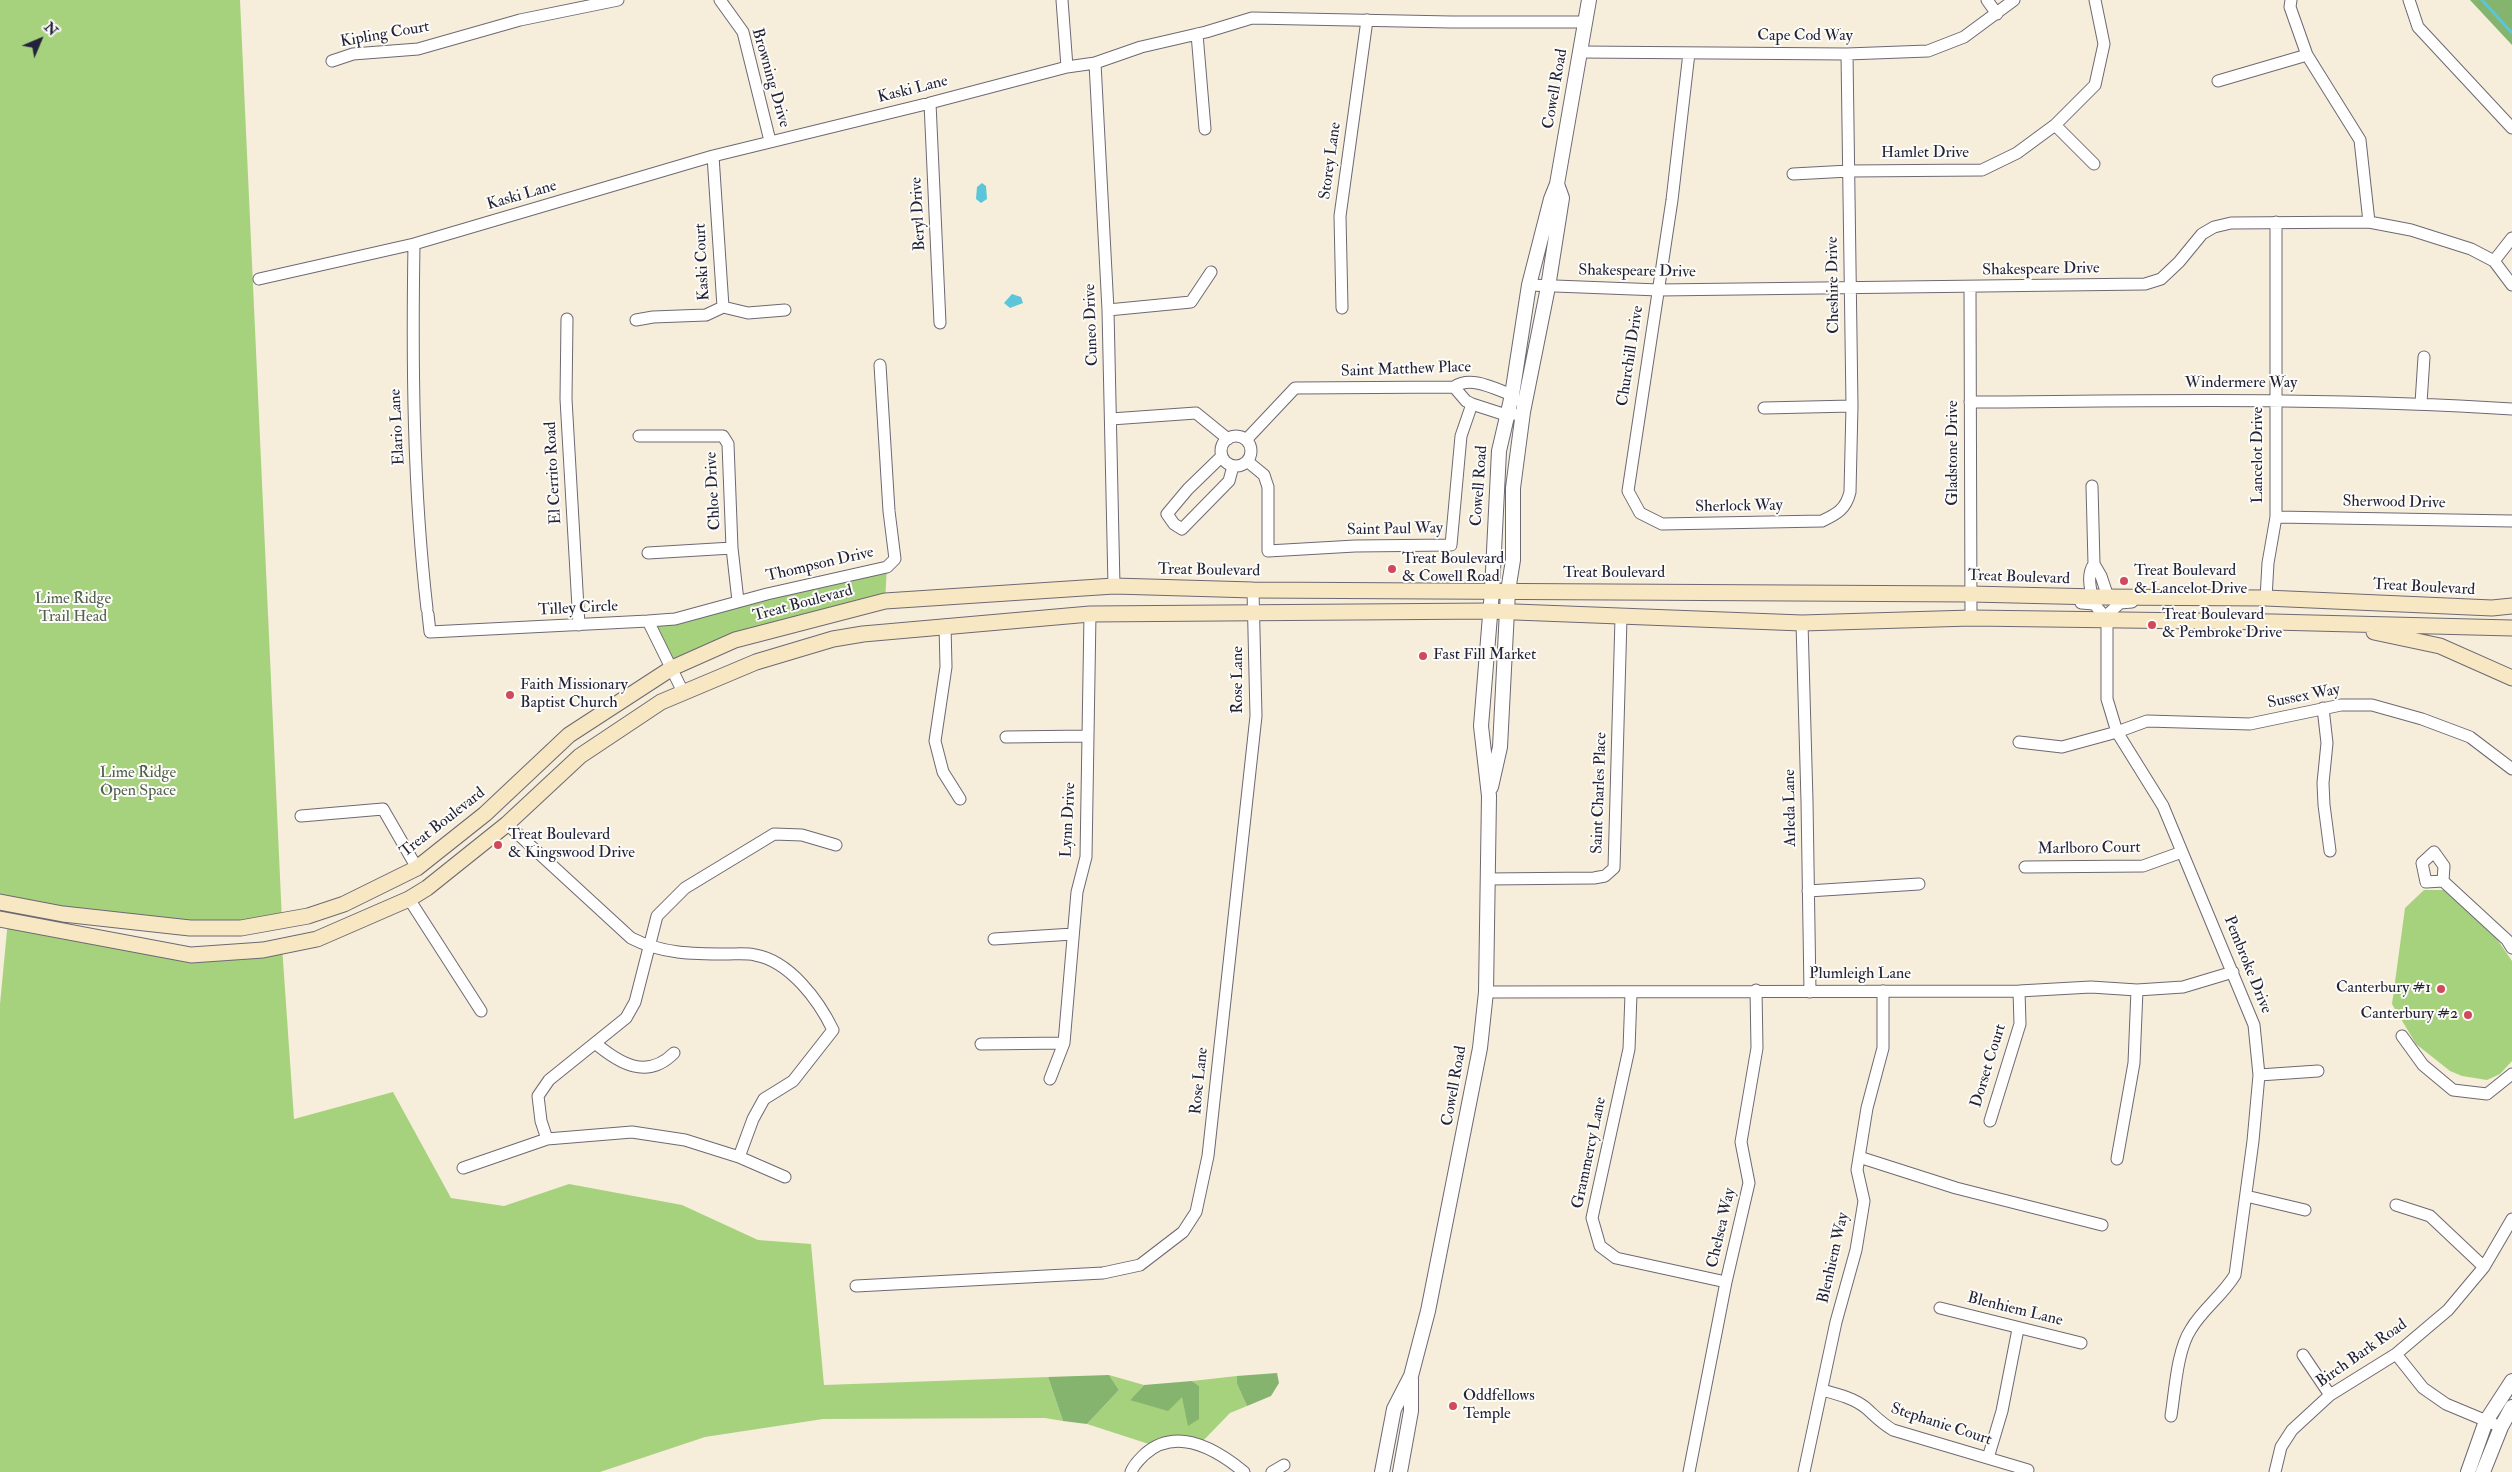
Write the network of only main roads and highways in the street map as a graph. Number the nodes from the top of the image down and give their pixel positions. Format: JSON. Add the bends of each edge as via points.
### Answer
{"nodes":[{"id":1,"x":2512,"y":606,"type":"edge"},
{"id":2,"x":2311,"y":622,"type":"junction"},
{"id":3,"x":2512,"y":628,"type":"edge"},
{"id":4,"x":2512,"y":678,"type":"edge"},
{"id":5,"x":553,"y":749,"type":"junction"},
{"id":6,"x":507,"y":824,"type":"junction"},
{"id":7,"x":419,"y":866,"type":"junction"},
{"id":8,"x":0,"y":902,"type":"edge"},
{"id":9,"x":0,"y":919,"type":"edge"}],
"edges":[{"from":1,"to":5,"type":"main road","name":"Treat Boulevard","via":[[2492,608],[2216,597],[1254,590],[1114,586],[884,601],[736,640],[672,668],[569,735]]},
{"from":2,"to":3,"type":"main road"},
{"from":2,"to":4,"type":"main road","via":[[2440,646]]},
{"from":2,"to":6,"type":"main road","via":[[1971,618],[1802,623],[1489,611],[1090,614],[945,625],[833,639],[756,662],[683,692],[661,702],[580,756]]},
{"from":5,"to":6,"type":"main road","via":[[544,771],[511,801],[505,817]]},
{"from":5,"to":7,"type":"main road","name":"Treat Boulevard","via":[[485,814]]},
{"from":6,"to":7,"type":"main road","via":[[498,821],[453,855]]},
{"from":6,"to":9,"type":"main road","via":[[409,899],[317,939],[263,950],[191,955]]},
{"from":7,"to":8,"type":"main road","name":"Treat Boulevard","via":[[344,904],[308,916],[241,928],[190,928],[63,914]]}]}
